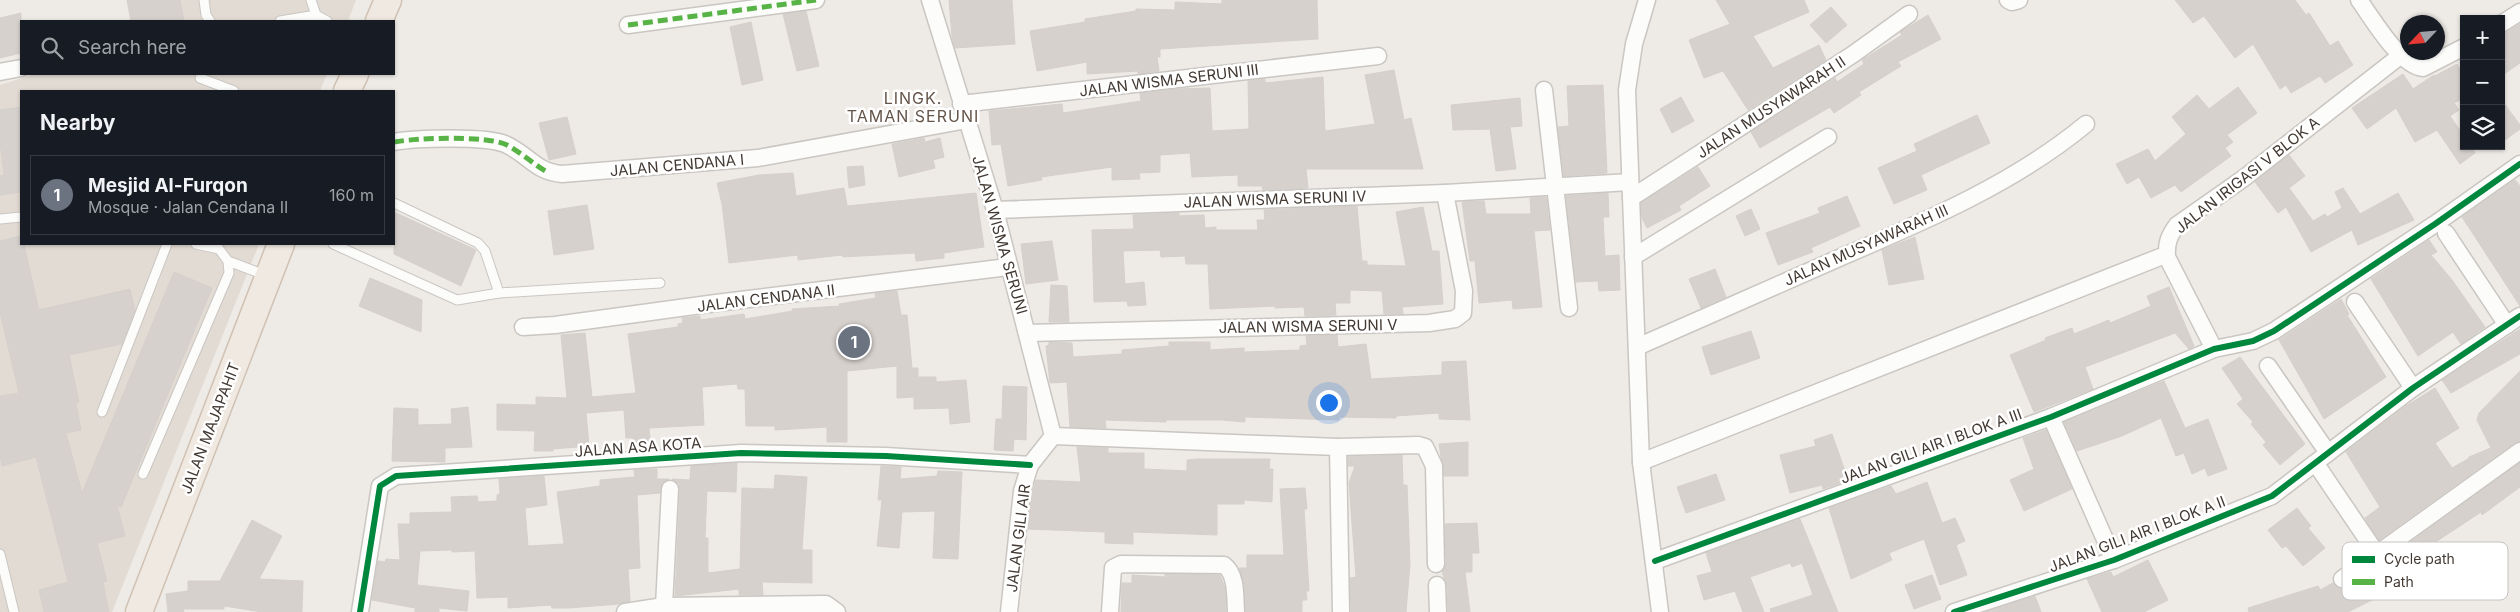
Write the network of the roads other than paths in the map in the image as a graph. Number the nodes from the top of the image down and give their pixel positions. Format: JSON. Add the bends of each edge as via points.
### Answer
{"nodes":[{"id":1,"x":204,"y":0,"type":"edge"},
{"id":2,"x":311,"y":0,"type":"edge"},
{"id":3,"x":388,"y":0,"type":"edge"},
{"id":4,"x":816,"y":0,"type":"edge"},
{"id":5,"x":930,"y":0,"type":"edge"},
{"id":6,"x":1646,"y":0,"type":"edge"},
{"id":7,"x":2008,"y":0,"type":"edge"},
{"id":8,"x":2019,"y":0,"type":"edge"},
{"id":9,"x":2358,"y":0,"type":"edge"},
{"id":10,"x":2520,"y":12,"type":"edge"},
{"id":11,"x":1909,"y":14,"type":"dead end"},
{"id":12,"x":316,"y":15,"type":"junction"},
{"id":13,"x":209,"y":20,"type":"edge"},
{"id":14,"x":286,"y":20,"type":"edge"},
{"id":15,"x":325,"y":20,"type":"edge"},
{"id":16,"x":379,"y":20,"type":"edge"},
{"id":17,"x":2505,"y":21,"type":"edge"},
{"id":18,"x":628,"y":25,"type":"dead end"},
{"id":19,"x":2460,"y":49,"type":"edge"},
{"id":20,"x":1378,"y":56,"type":"dead end"},
{"id":21,"x":2400,"y":56,"type":"joint"},
{"id":22,"x":2445,"y":57,"type":"edge"},
{"id":23,"x":2405,"y":60,"type":"edge"},
{"id":24,"x":2439,"y":60,"type":"edge"},
{"id":25,"x":20,"y":68,"type":"edge"},
{"id":26,"x":0,"y":72,"type":"edge"},
{"id":27,"x":355,"y":75,"type":"edge"},
{"id":28,"x":200,"y":78,"type":"dead end"},
{"id":29,"x":231,"y":90,"type":"edge"},
{"id":30,"x":347,"y":90,"type":"edge"},
{"id":31,"x":1544,"y":90,"type":"dead end"},
{"id":32,"x":961,"y":104,"type":"junction"},
{"id":33,"x":967,"y":120,"type":"junction"},
{"id":34,"x":2086,"y":124,"type":"dead end"},
{"id":35,"x":1828,"y":137,"type":"dead end"},
{"id":36,"x":395,"y":142,"type":"edge"},
{"id":37,"x":2520,"y":164,"type":"edge"},
{"id":38,"x":1554,"y":186,"type":"junction"},
{"id":39,"x":1630,"y":190,"type":"junction"},
{"id":40,"x":1445,"y":193,"type":"junction"},
{"id":41,"x":395,"y":203,"type":"edge"},
{"id":42,"x":996,"y":210,"type":"junction"},
{"id":43,"x":20,"y":218,"type":"edge"},
{"id":44,"x":0,"y":219,"type":"edge"},
{"id":45,"x":2446,"y":233,"type":"dead end"},
{"id":46,"x":167,"y":245,"type":"edge"},
{"id":47,"x":204,"y":245,"type":"edge"},
{"id":48,"x":281,"y":245,"type":"edge"},
{"id":49,"x":335,"y":245,"type":"edge"},
{"id":50,"x":221,"y":247,"type":"edge"},
{"id":51,"x":1633,"y":257,"type":"junction"},
{"id":52,"x":2160,"y":257,"type":"dead end"},
{"id":53,"x":228,"y":262,"type":"junction"},
{"id":54,"x":1008,"y":267,"type":"junction"},
{"id":55,"x":268,"y":276,"type":"junction"},
{"id":56,"x":660,"y":283,"type":"dead end"},
{"id":57,"x":499,"y":293,"type":"junction"},
{"id":58,"x":2355,"y":302,"type":"dead end"},
{"id":59,"x":1569,"y":308,"type":"dead end"},
{"id":60,"x":2514,"y":321,"type":"edge"},
{"id":61,"x":523,"y":327,"type":"dead end"},
{"id":62,"x":1028,"y":333,"type":"junction"},
{"id":63,"x":1637,"y":347,"type":"junction"},
{"id":64,"x":2214,"y":349,"type":"junction"},
{"id":65,"x":2268,"y":366,"type":"dead end"},
{"id":66,"x":2413,"y":388,"type":"junction"},
{"id":67,"x":102,"y":412,"type":"dead end"},
{"id":68,"x":2051,"y":416,"type":"junction"},
{"id":69,"x":1053,"y":436,"type":"junction"},
{"id":70,"x":1338,"y":446,"type":"junction"},
{"id":71,"x":2520,"y":451,"type":"edge"},
{"id":72,"x":2322,"y":459,"type":"junction"},
{"id":73,"x":1641,"y":462,"type":"junction"},
{"id":74,"x":1030,"y":465,"type":"junction"},
{"id":75,"x":143,"y":474,"type":"dead end"},
{"id":76,"x":670,"y":489,"type":"dead end"},
{"id":77,"x":2370,"y":542,"type":"edge"},
{"id":78,"x":2394,"y":542,"type":"edge"},
{"id":79,"x":0,"y":554,"type":"edge"},
{"id":80,"x":2114,"y":560,"type":"junction"},
{"id":81,"x":1655,"y":561,"type":"junction"},
{"id":82,"x":1436,"y":564,"type":"dead end"},
{"id":83,"x":1437,"y":585,"type":"dead end"},
{"id":84,"x":664,"y":606,"type":"junction"},
{"id":85,"x":835,"y":610,"type":"edge"},
{"id":86,"x":14,"y":612,"type":"edge"},
{"id":87,"x":139,"y":612,"type":"edge"},
{"id":88,"x":360,"y":612,"type":"edge"},
{"id":89,"x":625,"y":612,"type":"edge"},
{"id":90,"x":1009,"y":612,"type":"edge"},
{"id":91,"x":1110,"y":612,"type":"edge"},
{"id":92,"x":1236,"y":612,"type":"edge"},
{"id":93,"x":1341,"y":612,"type":"edge"},
{"id":94,"x":1438,"y":612,"type":"edge"},
{"id":95,"x":1660,"y":612,"type":"edge"},
{"id":96,"x":1954,"y":612,"type":"edge"}],
"edges":[{"from":1,"to":13,"type":"lane"},
{"from":2,"to":12,"type":"lane"},
{"from":3,"to":16,"type":"main road"},
{"from":4,"to":18,"type":"street"},
{"from":5,"to":32,"type":"street","name":"JALAN WISMA SERUNI"},
{"from":6,"to":39,"type":"street","via":[[1634,44],[1627,90]]},
{"from":7,"to":8,"type":"street"},
{"from":9,"to":21,"type":"street"},
{"from":10,"to":17,"type":"street"},
{"from":11,"to":39,"type":"street","name":"JALAN MUSYAWARAH II","via":[[1852,55]]},
{"from":12,"to":14,"type":"lane"},
{"from":12,"to":15,"type":"lane"},
{"from":19,"to":22,"type":"street"},
{"from":20,"to":32,"type":"street","name":"JALAN WISMA SERUNI III"},
{"from":21,"to":64,"type":"street","name":"JALAN IRIGASI V BLOK A","via":[[2244,178],[2177,225],[2169,236],[2167,258]]},
{"from":23,"to":24,"type":"street","via":[[2423,68]]},
{"from":25,"to":26,"type":"street"},
{"from":27,"to":30,"type":"main road"},
{"from":28,"to":29,"type":"lane"},
{"from":31,"to":38,"type":"street"},
{"from":32,"to":33,"type":"street","name":"JALAN WISMA SERUNI"},
{"from":33,"to":36,"type":"street","name":"JALAN CENDANA I","via":[[758,158],[562,174],[549,173],[505,144],[490,141],[412,138]]},
{"from":33,"to":42,"type":"street","name":"JALAN WISMA SERUNI"},
{"from":34,"to":63,"type":"street","name":"JALAN MUSYAWARAH III","via":[[1990,188],[1912,227]]},
{"from":35,"to":51,"type":"street"},
{"from":37,"to":64,"type":"street","name":"JALAN GILI AIR I BLOK A III","via":[[2274,331],[2253,341]]},
{"from":38,"to":39,"type":"street","name":"JALAN WISMA SERUNI IV"},
{"from":38,"to":40,"type":"street","name":"JALAN WISMA SERUNI IV"},
{"from":38,"to":59,"type":"street"},
{"from":39,"to":51,"type":"street"},
{"from":40,"to":42,"type":"street","name":"JALAN WISMA SERUNI IV"},
{"from":40,"to":62,"type":"street","name":"JALAN WISMA SERUNI V","via":[[1464,291],[1463,313],[1455,320]]},
{"from":41,"to":57,"type":"lane","via":[[478,243],[485,251]]},
{"from":42,"to":54,"type":"street","name":"JALAN WISMA SERUNI"},
{"from":43,"to":44,"type":"lane"},
{"from":45,"to":60,"type":"street"},
{"from":46,"to":67,"type":"lane"},
{"from":47,"to":50,"type":"lane"},
{"from":48,"to":55,"type":"main road","name":"JALAN MAJAPAHIT"},
{"from":49,"to":57,"type":"lane","via":[[457,300]]},
{"from":50,"to":53,"type":"lane"},
{"from":51,"to":63,"type":"street"},
{"from":52,"to":73,"type":"street"},
{"from":53,"to":55,"type":"lane"},
{"from":53,"to":75,"type":"lane","via":[[230,273]]},
{"from":54,"to":61,"type":"street","name":"JALAN CENDANA II"},
{"from":54,"to":62,"type":"street","name":"JALAN WISMA SERUNI"},
{"from":55,"to":87,"type":"main road","name":"JALAN MAJAPAHIT"},
{"from":56,"to":57,"type":"lane"},
{"from":58,"to":66,"type":"street"},
{"from":60,"to":66,"type":"street","name":"JALAN GILI AIR I BLOK A II"},
{"from":62,"to":69,"type":"street","name":"JALAN WISMA SERUNI"},
{"from":63,"to":73,"type":"street"},
{"from":64,"to":68,"type":"street","name":"JALAN GILI AIR I BLOK A III"},
{"from":65,"to":72,"type":"street"},
{"from":66,"to":72,"type":"street","name":"JALAN GILI AIR I BLOK A II"},
{"from":68,"to":80,"type":"street"},
{"from":68,"to":81,"type":"street","name":"JALAN GILI AIR I BLOK A III"},
{"from":69,"to":70,"type":"street"},
{"from":69,"to":74,"type":"street"},
{"from":70,"to":82,"type":"street","via":[[1418,445],[1428,450],[1434,466]]},
{"from":70,"to":93,"type":"street"},
{"from":71,"to":78,"type":"street"},
{"from":72,"to":77,"type":"street"},
{"from":72,"to":80,"type":"street","name":"JALAN GILI AIR I BLOK A II","via":[[2272,496]]},
{"from":73,"to":81,"type":"street"},
{"from":74,"to":88,"type":"street","name":"JALAN ASA KOTA","via":[[886,456],[741,453],[396,476],[380,486]]},
{"from":74,"to":90,"type":"street","name":"JALAN GILI AIR","via":[[1022,491]]},
{"from":76,"to":84,"type":"street"},
{"from":79,"to":86,"type":"lane"},
{"from":80,"to":96,"type":"street","name":"JALAN GILI AIR I BLOK A II"},
{"from":81,"to":95,"type":"street"},
{"from":83,"to":94,"type":"street"},
{"from":84,"to":85,"type":"street","via":[[826,604]]},
{"from":84,"to":89,"type":"street"},
{"from":91,"to":92,"type":"street","via":[[1113,568],[1121,564],[1139,564],[1224,565],[1232,577]]}]}
